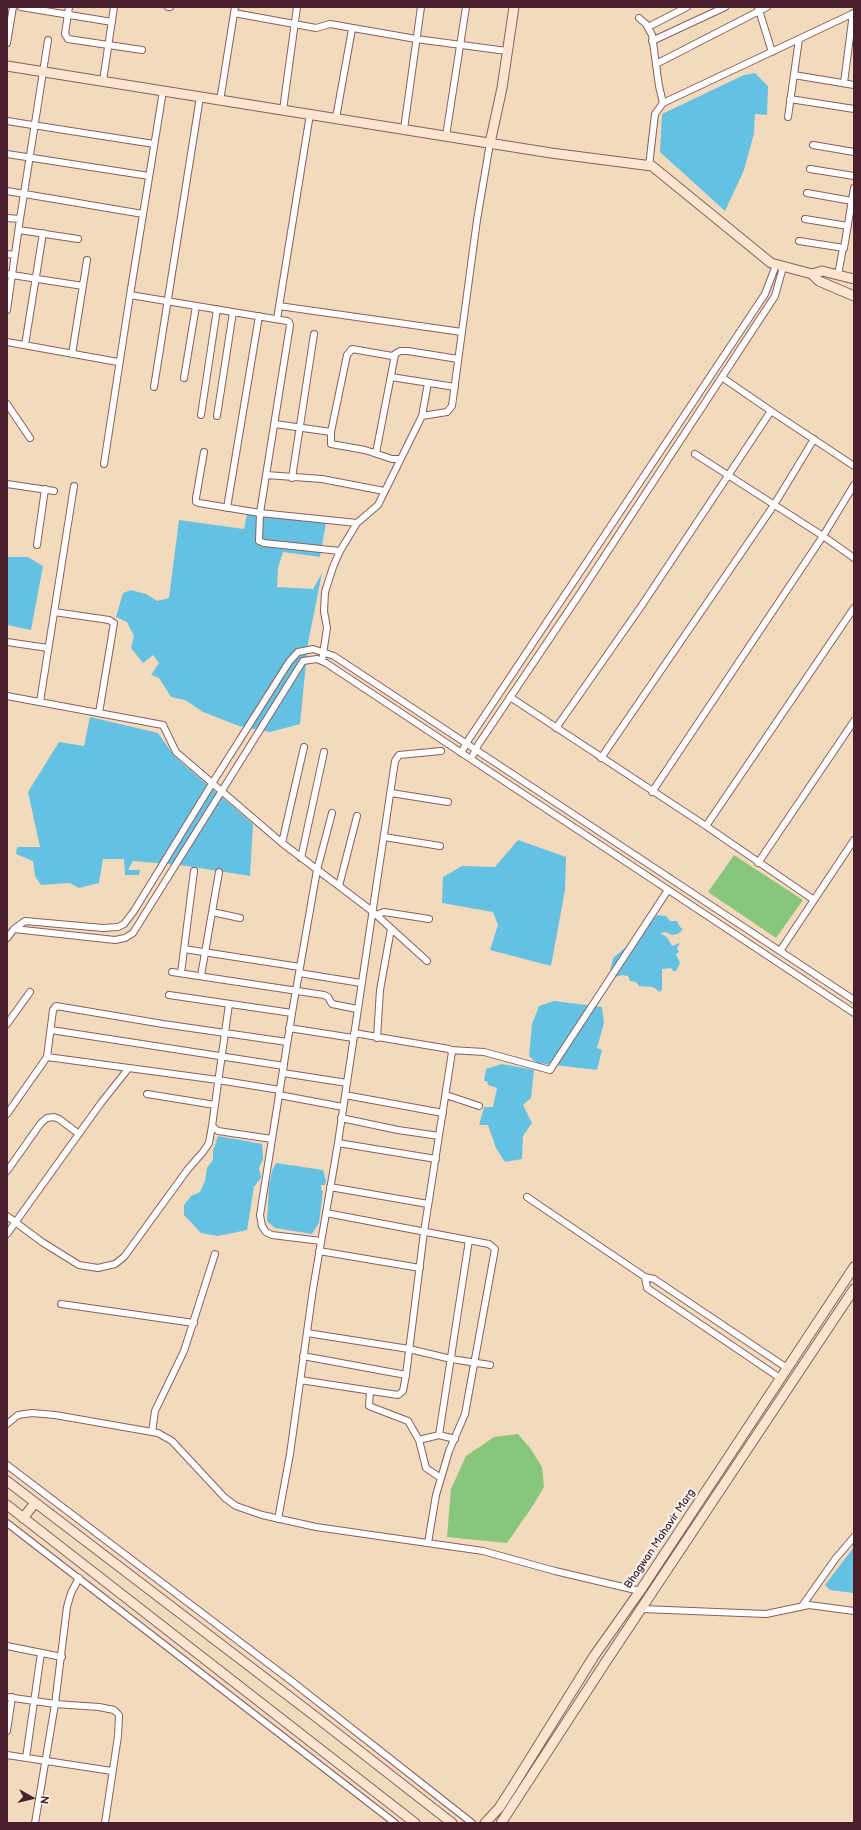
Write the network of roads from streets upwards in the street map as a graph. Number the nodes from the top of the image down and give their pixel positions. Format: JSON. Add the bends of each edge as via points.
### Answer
{"nodes":[{"id":1,"x":13,"y":7,"type":"edge"},
{"id":2,"x":21,"y":7,"type":"edge"},
{"id":3,"x":69,"y":7,"type":"edge"},
{"id":4,"x":114,"y":7,"type":"edge"},
{"id":5,"x":297,"y":7,"type":"edge"},
{"id":6,"x":421,"y":7,"type":"edge"},
{"id":7,"x":466,"y":7,"type":"edge"},
{"id":8,"x":514,"y":7,"type":"edge"},
{"id":9,"x":687,"y":7,"type":"edge"},
{"id":10,"x":725,"y":7,"type":"edge"},
{"id":11,"x":767,"y":7,"type":"edge"},
{"id":12,"x":758,"y":9,"type":"edge"},
{"id":13,"x":234,"y":10,"type":"edge"},
{"id":14,"x":677,"y":10,"type":"edge"},
{"id":15,"x":854,"y":13,"type":"edge"},
{"id":16,"x":68,"y":15,"type":"junction"},
{"id":17,"x":639,"y":18,"type":"dead end"},
{"id":18,"x":112,"y":22,"type":"junction"},
{"id":19,"x":295,"y":24,"type":"junction"},
{"id":20,"x":648,"y":27,"type":"junction"},
{"id":21,"x":352,"y":29,"type":"junction"},
{"id":22,"x":416,"y":39,"type":"junction"},
{"id":23,"x":799,"y":39,"type":"junction"},
{"id":24,"x":48,"y":40,"type":"dead end"},
{"id":25,"x":652,"y":41,"type":"junction"},
{"id":26,"x":7,"y":43,"type":"edge"},
{"id":27,"x":460,"y":44,"type":"junction"},
{"id":28,"x":109,"y":45,"type":"junction"},
{"id":29,"x":142,"y":50,"type":"dead end"},
{"id":30,"x":507,"y":51,"type":"junction"},
{"id":31,"x":772,"y":52,"type":"junction"},
{"id":32,"x":656,"y":64,"type":"junction"},
{"id":33,"x":7,"y":66,"type":"edge"},
{"id":34,"x":43,"y":72,"type":"junction"},
{"id":35,"x":794,"y":75,"type":"junction"},
{"id":36,"x":104,"y":81,"type":"junction"},
{"id":37,"x":844,"y":83,"type":"junction"},
{"id":38,"x":854,"y":85,"type":"edge"},
{"id":39,"x":163,"y":91,"type":"junction"},
{"id":40,"x":200,"y":97,"type":"junction"},
{"id":41,"x":790,"y":99,"type":"junction"},
{"id":42,"x":220,"y":101,"type":"junction"},
{"id":43,"x":663,"y":103,"type":"junction"},
{"id":44,"x":854,"y":109,"type":"edge"},
{"id":45,"x":283,"y":110,"type":"junction"},
{"id":46,"x":310,"y":114,"type":"junction"},
{"id":47,"x":788,"y":117,"type":"dead end"},
{"id":48,"x":336,"y":118,"type":"junction"},
{"id":49,"x":7,"y":121,"type":"edge"},
{"id":50,"x":35,"y":125,"type":"junction"},
{"id":51,"x":404,"y":129,"type":"junction"},
{"id":52,"x":446,"y":136,"type":"junction"},
{"id":53,"x":490,"y":143,"type":"junction"},
{"id":54,"x":154,"y":144,"type":"junction"},
{"id":55,"x":813,"y":145,"type":"dead end"},
{"id":56,"x":854,"y":152,"type":"edge"},
{"id":57,"x":7,"y":154,"type":"edge"},
{"id":58,"x":30,"y":157,"type":"junction"},
{"id":59,"x":648,"y":166,"type":"junction"},
{"id":60,"x":810,"y":169,"type":"dead end"},
{"id":61,"x":149,"y":176,"type":"junction"},
{"id":62,"x":854,"y":176,"type":"edge"},
{"id":63,"x":854,"y":188,"type":"edge"},
{"id":64,"x":7,"y":191,"type":"edge"},
{"id":65,"x":25,"y":193,"type":"junction"},
{"id":66,"x":807,"y":193,"type":"dead end"},
{"id":67,"x":852,"y":201,"type":"junction"},
{"id":68,"x":143,"y":214,"type":"junction"},
{"id":69,"x":7,"y":218,"type":"edge"},
{"id":70,"x":20,"y":219,"type":"junction"},
{"id":71,"x":805,"y":219,"type":"dead end"},
{"id":72,"x":848,"y":226,"type":"junction"},
{"id":73,"x":19,"y":230,"type":"junction"},
{"id":74,"x":43,"y":233,"type":"junction"},
{"id":75,"x":78,"y":238,"type":"dead end"},
{"id":76,"x":799,"y":241,"type":"dead end"},
{"id":77,"x":843,"y":248,"type":"junction"},
{"id":78,"x":7,"y":254,"type":"edge"},
{"id":79,"x":15,"y":256,"type":"junction"},
{"id":80,"x":87,"y":260,"type":"dead end"},
{"id":81,"x":780,"y":266,"type":"junction"},
{"id":82,"x":812,"y":274,"type":"junction"},
{"id":83,"x":10,"y":275,"type":"edge"},
{"id":84,"x":838,"y":275,"type":"junction"},
{"id":85,"x":36,"y":278,"type":"junction"},
{"id":86,"x":854,"y":278,"type":"edge"},
{"id":87,"x":83,"y":286,"type":"junction"},
{"id":88,"x":130,"y":295,"type":"junction"},
{"id":89,"x":854,"y":296,"type":"edge"},
{"id":90,"x":8,"y":300,"type":"edge"},
{"id":91,"x":167,"y":302,"type":"junction"},
{"id":92,"x":196,"y":306,"type":"junction"},
{"id":93,"x":279,"y":306,"type":"junction"},
{"id":94,"x":218,"y":309,"type":"junction"},
{"id":95,"x":7,"y":310,"type":"edge"},
{"id":96,"x":233,"y":312,"type":"junction"},
{"id":97,"x":259,"y":316,"type":"junction"},
{"id":98,"x":277,"y":319,"type":"junction"},
{"id":99,"x":462,"y":332,"type":"junction"},
{"id":100,"x":314,"y":334,"type":"dead end"},
{"id":101,"x":7,"y":342,"type":"edge"},
{"id":102,"x":25,"y":345,"type":"junction"},
{"id":103,"x":72,"y":354,"type":"junction"},
{"id":104,"x":395,"y":355,"type":"junction"},
{"id":105,"x":458,"y":359,"type":"junction"},
{"id":106,"x":118,"y":362,"type":"junction"},
{"id":107,"x":392,"y":377,"type":"junction"},
{"id":108,"x":184,"y":378,"type":"dead end"},
{"id":109,"x":723,"y":378,"type":"junction"},
{"id":110,"x":428,"y":383,"type":"junction"},
{"id":111,"x":154,"y":387,"type":"dead end"},
{"id":112,"x":455,"y":387,"type":"junction"},
{"id":113,"x":7,"y":404,"type":"edge"},
{"id":114,"x":771,"y":411,"type":"junction"},
{"id":115,"x":201,"y":415,"type":"dead end"},
{"id":116,"x":217,"y":416,"type":"dead end"},
{"id":117,"x":422,"y":416,"type":"junction"},
{"id":118,"x":275,"y":424,"type":"junction"},
{"id":119,"x":299,"y":427,"type":"junction"},
{"id":120,"x":331,"y":432,"type":"junction"},
{"id":121,"x":30,"y":438,"type":"dead end"},
{"id":122,"x":814,"y":439,"type":"junction"},
{"id":123,"x":204,"y":452,"type":"dead end"},
{"id":124,"x":376,"y":453,"type":"junction"},
{"id":125,"x":695,"y":454,"type":"dead end"},
{"id":126,"x":400,"y":460,"type":"junction"},
{"id":127,"x":104,"y":464,"type":"dead end"},
{"id":128,"x":854,"y":466,"type":"edge"},
{"id":129,"x":266,"y":475,"type":"junction"},
{"id":130,"x":728,"y":475,"type":"junction"},
{"id":131,"x":292,"y":478,"type":"junction"},
{"id":132,"x":7,"y":484,"type":"edge"},
{"id":133,"x":854,"y":485,"type":"edge"},
{"id":134,"x":74,"y":486,"type":"dead end"},
{"id":135,"x":45,"y":489,"type":"junction"},
{"id":136,"x":54,"y":491,"type":"dead end"},
{"id":137,"x":384,"y":491,"type":"junction"},
{"id":138,"x":774,"y":505,"type":"junction"},
{"id":139,"x":226,"y":508,"type":"junction"},
{"id":140,"x":260,"y":513,"type":"junction"},
{"id":141,"x":357,"y":523,"type":"junction"},
{"id":142,"x":823,"y":536,"type":"junction"},
{"id":143,"x":37,"y":545,"type":"dead end"},
{"id":144,"x":340,"y":551,"type":"junction"},
{"id":145,"x":854,"y":558,"type":"edge"},
{"id":146,"x":854,"y":608,"type":"edge"},
{"id":147,"x":54,"y":612,"type":"junction"},
{"id":148,"x":7,"y":642,"type":"edge"},
{"id":149,"x":48,"y":648,"type":"junction"},
{"id":150,"x":324,"y":652,"type":"junction"},
{"id":151,"x":322,"y":661,"type":"junction"},
{"id":152,"x":7,"y":696,"type":"edge"},
{"id":153,"x":510,"y":697,"type":"junction"},
{"id":154,"x":40,"y":702,"type":"junction"},
{"id":155,"x":99,"y":713,"type":"junction"},
{"id":156,"x":854,"y":721,"type":"edge"},
{"id":157,"x":556,"y":728,"type":"junction"},
{"id":158,"x":467,"y":744,"type":"junction"},
{"id":159,"x":304,"y":747,"type":"dead end"},
{"id":160,"x":476,"y":750,"type":"junction"},
{"id":161,"x":441,"y":751,"type":"dead end"},
{"id":162,"x":324,"y":752,"type":"dead end"},
{"id":163,"x":462,"y":753,"type":"junction"},
{"id":164,"x":601,"y":758,"type":"junction"},
{"id":165,"x":471,"y":759,"type":"junction"},
{"id":166,"x":213,"y":782,"type":"junction"},
{"id":167,"x":222,"y":790,"type":"junction"},
{"id":168,"x":652,"y":792,"type":"junction"},
{"id":169,"x":390,"y":793,"type":"junction"},
{"id":170,"x":448,"y":802,"type":"dead end"},
{"id":171,"x":332,"y":813,"type":"dead end"},
{"id":172,"x":357,"y":816,"type":"dead end"},
{"id":173,"x":706,"y":826,"type":"junction"},
{"id":174,"x":384,"y":837,"type":"junction"},
{"id":175,"x":854,"y":840,"type":"edge"},
{"id":176,"x":282,"y":843,"type":"junction"},
{"id":177,"x":440,"y":846,"type":"dead end"},
{"id":178,"x":301,"y":858,"type":"junction"},
{"id":179,"x":758,"y":863,"type":"junction"},
{"id":180,"x":317,"y":870,"type":"junction"},
{"id":181,"x":194,"y":871,"type":"dead end"},
{"id":182,"x":219,"y":872,"type":"dead end"},
{"id":183,"x":339,"y":886,"type":"junction"},
{"id":184,"x":668,"y":890,"type":"junction"},
{"id":185,"x":814,"y":900,"type":"junction"},
{"id":186,"x":212,"y":912,"type":"junction"},
{"id":187,"x":374,"y":913,"type":"junction"},
{"id":188,"x":240,"y":918,"type":"dead end"},
{"id":189,"x":429,"y":919,"type":"dead end"},
{"id":190,"x":14,"y":929,"type":"junction"},
{"id":191,"x":391,"y":929,"type":"junction"},
{"id":192,"x":7,"y":938,"type":"edge"},
{"id":193,"x":184,"y":949,"type":"junction"},
{"id":194,"x":780,"y":951,"type":"junction"},
{"id":195,"x":205,"y":952,"type":"junction"},
{"id":196,"x":427,"y":961,"type":"dead end"},
{"id":197,"x":299,"y":970,"type":"junction"},
{"id":198,"x":172,"y":972,"type":"dead end"},
{"id":199,"x":181,"y":973,"type":"junction"},
{"id":200,"x":201,"y":976,"type":"junction"},
{"id":201,"x":361,"y":983,"type":"junction"},
{"id":202,"x":296,"y":991,"type":"junction"},
{"id":203,"x":30,"y":992,"type":"dead end"},
{"id":204,"x":169,"y":995,"type":"dead end"},
{"id":205,"x":854,"y":1000,"type":"edge"},
{"id":206,"x":229,"y":1004,"type":"junction"},
{"id":207,"x":358,"y":1009,"type":"junction"},
{"id":208,"x":292,"y":1013,"type":"junction"},
{"id":209,"x":854,"y":1013,"type":"edge"},
{"id":210,"x":7,"y":1024,"type":"edge"},
{"id":211,"x":289,"y":1028,"type":"junction"},
{"id":212,"x":51,"y":1030,"type":"junction"},
{"id":213,"x":225,"y":1034,"type":"junction"},
{"id":214,"x":354,"y":1036,"type":"junction"},
{"id":215,"x":377,"y":1038,"type":"junction"},
{"id":216,"x":287,"y":1042,"type":"junction"},
{"id":217,"x":451,"y":1050,"type":"junction"},
{"id":218,"x":221,"y":1056,"type":"junction"},
{"id":219,"x":47,"y":1057,"type":"junction"},
{"id":220,"x":128,"y":1069,"type":"junction"},
{"id":221,"x":283,"y":1069,"type":"junction"},
{"id":222,"x":218,"y":1080,"type":"junction"},
{"id":223,"x":347,"y":1083,"type":"junction"},
{"id":224,"x":279,"y":1093,"type":"junction"},
{"id":225,"x":147,"y":1094,"type":"dead end"},
{"id":226,"x":345,"y":1095,"type":"junction"},
{"id":227,"x":446,"y":1096,"type":"junction"},
{"id":228,"x":215,"y":1105,"type":"junction"},
{"id":229,"x":479,"y":1106,"type":"dead end"},
{"id":230,"x":343,"y":1107,"type":"junction"},
{"id":231,"x":443,"y":1113,"type":"junction"},
{"id":232,"x":7,"y":1114,"type":"edge"},
{"id":233,"x":341,"y":1118,"type":"junction"},
{"id":234,"x":212,"y":1126,"type":"junction"},
{"id":235,"x":79,"y":1134,"type":"junction"},
{"id":236,"x":440,"y":1136,"type":"junction"},
{"id":237,"x":272,"y":1139,"type":"junction"},
{"id":238,"x":338,"y":1143,"type":"junction"},
{"id":239,"x":436,"y":1159,"type":"junction"},
{"id":240,"x":7,"y":1171,"type":"edge"},
{"id":241,"x":330,"y":1187,"type":"junction"},
{"id":242,"x":527,"y":1197,"type":"dead end"},
{"id":243,"x":428,"y":1204,"type":"junction"},
{"id":244,"x":326,"y":1213,"type":"junction"},
{"id":245,"x":7,"y":1216,"type":"edge"},
{"id":246,"x":16,"y":1222,"type":"junction"},
{"id":247,"x":424,"y":1232,"type":"junction"},
{"id":248,"x":7,"y":1234,"type":"edge"},
{"id":249,"x":469,"y":1240,"type":"junction"},
{"id":250,"x":321,"y":1241,"type":"junction"},
{"id":251,"x":319,"y":1251,"type":"junction"},
{"id":252,"x":215,"y":1254,"type":"dead end"},
{"id":253,"x":854,"y":1267,"type":"edge"},
{"id":254,"x":420,"y":1268,"type":"junction"},
{"id":255,"x":645,"y":1277,"type":"junction"},
{"id":256,"x":854,"y":1289,"type":"edge"},
{"id":257,"x":61,"y":1304,"type":"dead end"},
{"id":258,"x":194,"y":1323,"type":"junction"},
{"id":259,"x":307,"y":1333,"type":"junction"},
{"id":260,"x":409,"y":1350,"type":"junction"},
{"id":261,"x":303,"y":1356,"type":"junction"},
{"id":262,"x":451,"y":1359,"type":"junction"},
{"id":263,"x":475,"y":1363,"type":"junction"},
{"id":264,"x":490,"y":1365,"type":"dead end"},
{"id":265,"x":787,"y":1368,"type":"junction"},
{"id":266,"x":406,"y":1375,"type":"junction"},
{"id":267,"x":780,"y":1378,"type":"junction"},
{"id":268,"x":300,"y":1380,"type":"junction"},
{"id":269,"x":370,"y":1391,"type":"junction"},
{"id":270,"x":7,"y":1424,"type":"edge"},
{"id":271,"x":152,"y":1432,"type":"junction"},
{"id":272,"x":439,"y":1435,"type":"junction"},
{"id":273,"x":455,"y":1439,"type":"junction"},
{"id":274,"x":418,"y":1440,"type":"junction"},
{"id":275,"x":7,"y":1465,"type":"edge"},
{"id":276,"x":441,"y":1478,"type":"junction"},
{"id":277,"x":7,"y":1481,"type":"edge"},
{"id":278,"x":35,"y":1503,"type":"junction"},
{"id":279,"x":7,"y":1505,"type":"edge"},
{"id":280,"x":23,"y":1518,"type":"junction"},
{"id":281,"x":278,"y":1519,"type":"junction"},
{"id":282,"x":7,"y":1524,"type":"edge"},
{"id":283,"x":854,"y":1537,"type":"edge"},
{"id":284,"x":428,"y":1543,"type":"junction"},
{"id":285,"x":78,"y":1578,"type":"junction"},
{"id":286,"x":640,"y":1590,"type":"junction"},
{"id":287,"x":802,"y":1606,"type":"junction"},
{"id":288,"x":642,"y":1609,"type":"junction"},
{"id":289,"x":854,"y":1611,"type":"edge"},
{"id":290,"x":7,"y":1646,"type":"edge"},
{"id":291,"x":42,"y":1653,"type":"junction"},
{"id":292,"x":62,"y":1657,"type":"junction"},
{"id":293,"x":9,"y":1697,"type":"edge"},
{"id":294,"x":35,"y":1701,"type":"junction"},
{"id":295,"x":55,"y":1704,"type":"junction"},
{"id":296,"x":7,"y":1731,"type":"edge"},
{"id":297,"x":7,"y":1755,"type":"edge"},
{"id":298,"x":26,"y":1758,"type":"junction"},
{"id":299,"x":45,"y":1760,"type":"junction"},
{"id":300,"x":112,"y":1771,"type":"junction"},
{"id":301,"x":36,"y":1823,"type":"edge"},
{"id":302,"x":105,"y":1823,"type":"edge"},
{"id":303,"x":395,"y":1823,"type":"edge"},
{"id":304,"x":415,"y":1823,"type":"edge"},
{"id":305,"x":452,"y":1823,"type":"edge"},
{"id":306,"x":472,"y":1823,"type":"edge"},
{"id":307,"x":485,"y":1823,"type":"edge"},
{"id":308,"x":501,"y":1823,"type":"edge"}],
"edges":[{"from":1,"to":26,"type":"street"},
{"from":2,"to":16,"type":"street"},
{"from":3,"to":16,"type":"street"},
{"from":4,"to":18,"type":"street"},
{"from":5,"to":19,"type":"street"},
{"from":6,"to":22,"type":"street"},
{"from":7,"to":27,"type":"street"},
{"from":8,"to":30,"type":"street"},
{"from":9,"to":14,"type":"street"},
{"from":10,"to":25,"type":"street"},
{"from":11,"to":12,"type":"street"},
{"from":12,"to":31,"type":"street"},
{"from":12,"to":32,"type":"street"},
{"from":13,"to":19,"type":"street"},
{"from":13,"to":42,"type":"street"},
{"from":14,"to":20,"type":"street"},
{"from":15,"to":23,"type":"street"},
{"from":15,"to":37,"type":"street"},
{"from":16,"to":18,"type":"street"},
{"from":16,"to":28,"type":"street","via":[[68,39]]},
{"from":17,"to":20,"type":"street"},
{"from":18,"to":28,"type":"street"},
{"from":19,"to":21,"type":"street","via":[[316,28],[330,24]]},
{"from":19,"to":45,"type":"street"},
{"from":20,"to":25,"type":"street"},
{"from":21,"to":22,"type":"street"},
{"from":21,"to":48,"type":"street"},
{"from":22,"to":27,"type":"street"},
{"from":22,"to":51,"type":"street"},
{"from":23,"to":31,"type":"street"},
{"from":23,"to":35,"type":"street"},
{"from":24,"to":34,"type":"street"},
{"from":25,"to":32,"type":"street"},
{"from":27,"to":30,"type":"street"},
{"from":27,"to":52,"type":"street"},
{"from":28,"to":29,"type":"street"},
{"from":28,"to":36,"type":"street"},
{"from":30,"to":53,"type":"street"},
{"from":31,"to":43,"type":"street"},
{"from":32,"to":43,"type":"street"},
{"from":33,"to":34,"type":"street"},
{"from":34,"to":36,"type":"street"},
{"from":34,"to":50,"type":"street"},
{"from":35,"to":37,"type":"street"},
{"from":35,"to":41,"type":"street"},
{"from":36,"to":39,"type":"street"},
{"from":37,"to":38,"type":"street"},
{"from":39,"to":40,"type":"street"},
{"from":39,"to":54,"type":"street"},
{"from":40,"to":42,"type":"street"},
{"from":40,"to":91,"type":"street"},
{"from":41,"to":44,"type":"street"},
{"from":41,"to":47,"type":"street"},
{"from":42,"to":45,"type":"street"},
{"from":43,"to":59,"type":"street","via":[[655,114]]},
{"from":45,"to":46,"type":"street"},
{"from":46,"to":48,"type":"street"},
{"from":46,"to":93,"type":"street"},
{"from":48,"to":51,"type":"street"},
{"from":49,"to":50,"type":"street"},
{"from":50,"to":54,"type":"street"},
{"from":50,"to":58,"type":"street"},
{"from":51,"to":52,"type":"street"},
{"from":52,"to":53,"type":"street"},
{"from":53,"to":59,"type":"street"},
{"from":53,"to":99,"type":"street"},
{"from":54,"to":61,"type":"street"},
{"from":55,"to":56,"type":"street"},
{"from":57,"to":58,"type":"street"},
{"from":58,"to":61,"type":"street"},
{"from":58,"to":65,"type":"street"},
{"from":59,"to":81,"type":"street","via":[[659,171],[767,260]]},
{"from":60,"to":62,"type":"street"},
{"from":61,"to":68,"type":"street"},
{"from":63,"to":67,"type":"street"},
{"from":64,"to":65,"type":"street"},
{"from":65,"to":68,"type":"street"},
{"from":65,"to":70,"type":"street"},
{"from":66,"to":67,"type":"street"},
{"from":67,"to":72,"type":"street"},
{"from":68,"to":88,"type":"street"},
{"from":69,"to":70,"type":"street"},
{"from":70,"to":73,"type":"street"},
{"from":71,"to":72,"type":"street"},
{"from":72,"to":77,"type":"street"},
{"from":73,"to":74,"type":"street"},
{"from":73,"to":79,"type":"street"},
{"from":74,"to":75,"type":"street"},
{"from":74,"to":85,"type":"street"},
{"from":76,"to":77,"type":"street"},
{"from":77,"to":84,"type":"street"},
{"from":78,"to":79,"type":"street"},
{"from":79,"to":83,"type":"street"},
{"from":80,"to":87,"type":"street"},
{"from":81,"to":82,"type":"street"},
{"from":81,"to":109,"type":"street","via":[[777,293]]},
{"from":81,"to":158,"type":"street","via":[[765,294]]},
{"from":82,"to":84,"type":"street","via":[[822,271]]},
{"from":82,"to":89,"type":"street","via":[[819,281]]},
{"from":83,"to":85,"type":"street"},
{"from":83,"to":90,"type":"street"},
{"from":84,"to":86,"type":"street"},
{"from":85,"to":87,"type":"street"},
{"from":85,"to":102,"type":"street"},
{"from":87,"to":103,"type":"street"},
{"from":88,"to":91,"type":"street"},
{"from":88,"to":106,"type":"street"},
{"from":90,"to":95,"type":"street"},
{"from":91,"to":92,"type":"street"},
{"from":91,"to":111,"type":"street"},
{"from":92,"to":94,"type":"street"},
{"from":92,"to":108,"type":"street"},
{"from":93,"to":98,"type":"street"},
{"from":93,"to":99,"type":"street"},
{"from":94,"to":96,"type":"street"},
{"from":94,"to":115,"type":"street"},
{"from":96,"to":97,"type":"street"},
{"from":96,"to":116,"type":"street"},
{"from":97,"to":98,"type":"street"},
{"from":97,"to":139,"type":"street"},
{"from":98,"to":118,"type":"street","via":[[287,321],[290,325]]},
{"from":99,"to":105,"type":"street"},
{"from":100,"to":119,"type":"street"},
{"from":101,"to":102,"type":"street"},
{"from":102,"to":103,"type":"street"},
{"from":103,"to":106,"type":"street"},
{"from":104,"to":105,"type":"street","via":[[408,350]]},
{"from":104,"to":107,"type":"street"},
{"from":104,"to":120,"type":"street","via":[[349,351]]},
{"from":105,"to":112,"type":"street"},
{"from":106,"to":127,"type":"street"},
{"from":107,"to":110,"type":"street"},
{"from":107,"to":124,"type":"street"},
{"from":109,"to":114,"type":"street"},
{"from":109,"to":153,"type":"street"},
{"from":110,"to":112,"type":"street"},
{"from":110,"to":117,"type":"street"},
{"from":112,"to":117,"type":"street","via":[[452,406],[447,412]]},
{"from":113,"to":121,"type":"street"},
{"from":114,"to":122,"type":"street"},
{"from":114,"to":130,"type":"street"},
{"from":117,"to":126,"type":"street"},
{"from":118,"to":119,"type":"street"},
{"from":118,"to":129,"type":"street"},
{"from":119,"to":120,"type":"street"},
{"from":119,"to":131,"type":"street"},
{"from":120,"to":124,"type":"street","via":[[331,444]]},
{"from":122,"to":128,"type":"street"},
{"from":122,"to":138,"type":"street"},
{"from":123,"to":139,"type":"street","via":[[196,502]]},
{"from":124,"to":126,"type":"street"},
{"from":125,"to":130,"type":"street"},
{"from":126,"to":137,"type":"street"},
{"from":129,"to":131,"type":"street"},
{"from":129,"to":140,"type":"street"},
{"from":130,"to":138,"type":"street"},
{"from":130,"to":157,"type":"street"},
{"from":131,"to":137,"type":"street","via":[[322,479]]},
{"from":132,"to":135,"type":"street"},
{"from":133,"to":142,"type":"street"},
{"from":134,"to":147,"type":"street"},
{"from":135,"to":136,"type":"street"},
{"from":135,"to":143,"type":"street"},
{"from":137,"to":141,"type":"street","via":[[378,505]]},
{"from":138,"to":142,"type":"street"},
{"from":138,"to":164,"type":"street"},
{"from":139,"to":140,"type":"street"},
{"from":140,"to":141,"type":"street"},
{"from":140,"to":144,"type":"street","via":[[258,537],[261,542]]},
{"from":141,"to":144,"type":"street"},
{"from":142,"to":145,"type":"street"},
{"from":142,"to":168,"type":"street"},
{"from":144,"to":150,"type":"street","via":[[325,592],[324,611],[327,628]]},
{"from":146,"to":173,"type":"street"},
{"from":147,"to":149,"type":"street"},
{"from":147,"to":155,"type":"street","via":[[109,620],[114,623]]},
{"from":148,"to":149,"type":"street"},
{"from":149,"to":154,"type":"street"},
{"from":150,"to":151,"type":"street"},
{"from":150,"to":158,"type":"street","via":[[334,656]]},
{"from":150,"to":166,"type":"street","via":[[305,649],[298,652],[289,662]]},
{"from":151,"to":163,"type":"street"},
{"from":151,"to":167,"type":"street","via":[[303,661]]},
{"from":152,"to":154,"type":"street"},
{"from":153,"to":157,"type":"street"},
{"from":153,"to":160,"type":"street"},
{"from":154,"to":155,"type":"street"},
{"from":155,"to":166,"type":"street","via":[[166,727],[176,752]]},
{"from":156,"to":179,"type":"street"},
{"from":157,"to":164,"type":"street"},
{"from":158,"to":160,"type":"street"},
{"from":158,"to":163,"type":"street"},
{"from":159,"to":176,"type":"street"},
{"from":160,"to":165,"type":"street"},
{"from":160,"to":194,"type":"street"},
{"from":161,"to":169,"type":"street","via":[[399,755]]},
{"from":162,"to":178,"type":"street"},
{"from":163,"to":165,"type":"street"},
{"from":164,"to":168,"type":"street"},
{"from":165,"to":184,"type":"street"},
{"from":166,"to":167,"type":"street"},
{"from":166,"to":190,"type":"street","via":[[124,924],[103,928],[25,921]]},
{"from":167,"to":176,"type":"street"},
{"from":167,"to":190,"type":"street","via":[[133,933],[115,940]]},
{"from":168,"to":173,"type":"street"},
{"from":169,"to":170,"type":"street"},
{"from":169,"to":174,"type":"street"},
{"from":171,"to":180,"type":"street"},
{"from":172,"to":183,"type":"street"},
{"from":173,"to":179,"type":"street"},
{"from":174,"to":177,"type":"street"},
{"from":174,"to":187,"type":"street"},
{"from":175,"to":185,"type":"street"},
{"from":176,"to":178,"type":"street"},
{"from":178,"to":180,"type":"street"},
{"from":179,"to":185,"type":"street"},
{"from":180,"to":183,"type":"street"},
{"from":180,"to":197,"type":"street"},
{"from":181,"to":193,"type":"street"},
{"from":182,"to":186,"type":"street"},
{"from":183,"to":187,"type":"street"},
{"from":184,"to":209,"type":"street"},
{"from":184,"to":217,"type":"street","via":[[550,1070],[484,1052]]},
{"from":185,"to":194,"type":"street"},
{"from":186,"to":188,"type":"street"},
{"from":186,"to":195,"type":"street"},
{"from":187,"to":189,"type":"street","via":[[384,912]]},
{"from":187,"to":191,"type":"street"},
{"from":187,"to":201,"type":"street"},
{"from":190,"to":192,"type":"street"},
{"from":191,"to":196,"type":"street"},
{"from":191,"to":215,"type":"street","via":[[380,990]]},
{"from":193,"to":195,"type":"street"},
{"from":193,"to":199,"type":"street"},
{"from":194,"to":205,"type":"street"},
{"from":195,"to":197,"type":"street"},
{"from":195,"to":200,"type":"street"},
{"from":197,"to":201,"type":"street"},
{"from":197,"to":202,"type":"street"},
{"from":198,"to":199,"type":"street"},
{"from":199,"to":200,"type":"street"},
{"from":200,"to":202,"type":"street"},
{"from":201,"to":207,"type":"street"},
{"from":202,"to":207,"type":"street","via":[[324,995],[332,1004]]},
{"from":202,"to":208,"type":"street"},
{"from":203,"to":210,"type":"street"},
{"from":204,"to":206,"type":"street"},
{"from":206,"to":208,"type":"street"},
{"from":206,"to":213,"type":"street"},
{"from":207,"to":214,"type":"street"},
{"from":208,"to":211,"type":"street"},
{"from":211,"to":214,"type":"street"},
{"from":211,"to":216,"type":"street"},
{"from":212,"to":213,"type":"street","via":[[54,1007],[59,1006]]},
{"from":212,"to":218,"type":"street"},
{"from":212,"to":219,"type":"street"},
{"from":213,"to":216,"type":"street"},
{"from":213,"to":218,"type":"street"},
{"from":214,"to":215,"type":"street"},
{"from":214,"to":223,"type":"street"},
{"from":215,"to":217,"type":"street"},
{"from":216,"to":221,"type":"street"},
{"from":217,"to":227,"type":"street"},
{"from":218,"to":221,"type":"street"},
{"from":218,"to":222,"type":"street"},
{"from":219,"to":220,"type":"street"},
{"from":219,"to":232,"type":"street"},
{"from":220,"to":222,"type":"street"},
{"from":220,"to":235,"type":"street"},
{"from":221,"to":223,"type":"street"},
{"from":221,"to":224,"type":"street"},
{"from":222,"to":224,"type":"street"},
{"from":222,"to":228,"type":"street"},
{"from":223,"to":226,"type":"street"},
{"from":224,"to":230,"type":"street"},
{"from":224,"to":237,"type":"street"},
{"from":225,"to":228,"type":"street"},
{"from":226,"to":230,"type":"street"},
{"from":226,"to":231,"type":"street"},
{"from":227,"to":229,"type":"street"},
{"from":227,"to":231,"type":"street"},
{"from":228,"to":234,"type":"street"},
{"from":230,"to":233,"type":"street"},
{"from":231,"to":236,"type":"street"},
{"from":233,"to":236,"type":"street"},
{"from":233,"to":238,"type":"street"},
{"from":234,"to":237,"type":"street","via":[[218,1131]]},
{"from":234,"to":246,"type":"street","via":[[209,1143],[203,1152],[124,1257],[115,1264],[98,1268],[79,1265]]},
{"from":235,"to":240,"type":"street","via":[[59,1119],[47,1118]]},
{"from":235,"to":246,"type":"street"},
{"from":236,"to":239,"type":"street"},
{"from":237,"to":250,"type":"street","via":[[260,1215],[262,1226],[272,1235]]},
{"from":238,"to":239,"type":"street"},
{"from":238,"to":241,"type":"street"},
{"from":239,"to":243,"type":"street"},
{"from":241,"to":243,"type":"street"},
{"from":241,"to":244,"type":"street"},
{"from":242,"to":255,"type":"street"},
{"from":243,"to":247,"type":"street"},
{"from":244,"to":247,"type":"street"},
{"from":244,"to":250,"type":"street"},
{"from":245,"to":246,"type":"street"},
{"from":246,"to":248,"type":"street"},
{"from":247,"to":249,"type":"street"},
{"from":247,"to":254,"type":"street"},
{"from":249,"to":262,"type":"street"},
{"from":249,"to":263,"type":"street","via":[[491,1245],[495,1249]]},
{"from":250,"to":251,"type":"street"},
{"from":251,"to":254,"type":"street"},
{"from":251,"to":259,"type":"street"},
{"from":252,"to":258,"type":"street"},
{"from":253,"to":265,"type":"street","name":"Bhagwan Mahavir Marg"},
{"from":254,"to":260,"type":"street"},
{"from":255,"to":265,"type":"street","via":[[654,1279]]},
{"from":255,"to":267,"type":"street","via":[[647,1288]]},
{"from":256,"to":288,"type":"street"},
{"from":257,"to":258,"type":"street"},
{"from":258,"to":271,"type":"street","via":[[184,1351],[158,1404]]},
{"from":259,"to":260,"type":"street"},
{"from":259,"to":261,"type":"street"},
{"from":260,"to":262,"type":"street"},
{"from":260,"to":266,"type":"street"},
{"from":261,"to":266,"type":"street"},
{"from":261,"to":268,"type":"street"},
{"from":262,"to":263,"type":"street"},
{"from":262,"to":272,"type":"street"},
{"from":263,"to":264,"type":"street"},
{"from":263,"to":273,"type":"street","via":[[465,1414]]},
{"from":265,"to":267,"type":"street","name":"Bhagwan Mahavir Marg"},
{"from":266,"to":269,"type":"street","via":[[403,1391],[398,1395]]},
{"from":267,"to":286,"type":"street","name":"Bhagwan Mahavir Marg"},
{"from":268,"to":269,"type":"street"},
{"from":268,"to":281,"type":"street"},
{"from":269,"to":274,"type":"street","via":[[369,1406],[408,1421]]},
{"from":270,"to":271,"type":"street","via":[[18,1415],[32,1413]]},
{"from":271,"to":281,"type":"street","via":[[172,1441],[225,1498],[248,1511]]},
{"from":272,"to":273,"type":"street"},
{"from":272,"to":274,"type":"street"},
{"from":273,"to":276,"type":"street"},
{"from":274,"to":276,"type":"street","via":[[426,1468]]},
{"from":275,"to":306,"type":"street","via":[[294,1683]]},
{"from":276,"to":284,"type":"street"},
{"from":277,"to":278,"type":"street"},
{"from":278,"to":280,"type":"street"},
{"from":278,"to":305,"type":"street"},
{"from":279,"to":280,"type":"street"},
{"from":280,"to":304,"type":"street"},
{"from":281,"to":284,"type":"street"},
{"from":282,"to":285,"type":"street"},
{"from":283,"to":287,"type":"street"},
{"from":284,"to":286,"type":"street","via":[[507,1556],[555,1571]]},
{"from":285,"to":292,"type":"street","via":[[69,1599]]},
{"from":285,"to":303,"type":"street"},
{"from":286,"to":307,"type":"street","name":"Bhagwan Mahavir Marg","via":[[594,1656],[499,1808]]},
{"from":287,"to":288,"type":"street","via":[[766,1614]]},
{"from":287,"to":289,"type":"street"},
{"from":288,"to":308,"type":"street"},
{"from":290,"to":291,"type":"street"},
{"from":291,"to":292,"type":"street"},
{"from":291,"to":294,"type":"street"},
{"from":292,"to":295,"type":"street"},
{"from":293,"to":294,"type":"street"},
{"from":293,"to":296,"type":"street"},
{"from":294,"to":295,"type":"street"},
{"from":294,"to":298,"type":"street"},
{"from":295,"to":299,"type":"street"},
{"from":295,"to":300,"type":"street","via":[[103,1708],[114,1710],[119,1715]]},
{"from":297,"to":298,"type":"street"},
{"from":298,"to":299,"type":"street"},
{"from":299,"to":300,"type":"street"},
{"from":299,"to":301,"type":"street"},
{"from":300,"to":302,"type":"street"}]}
